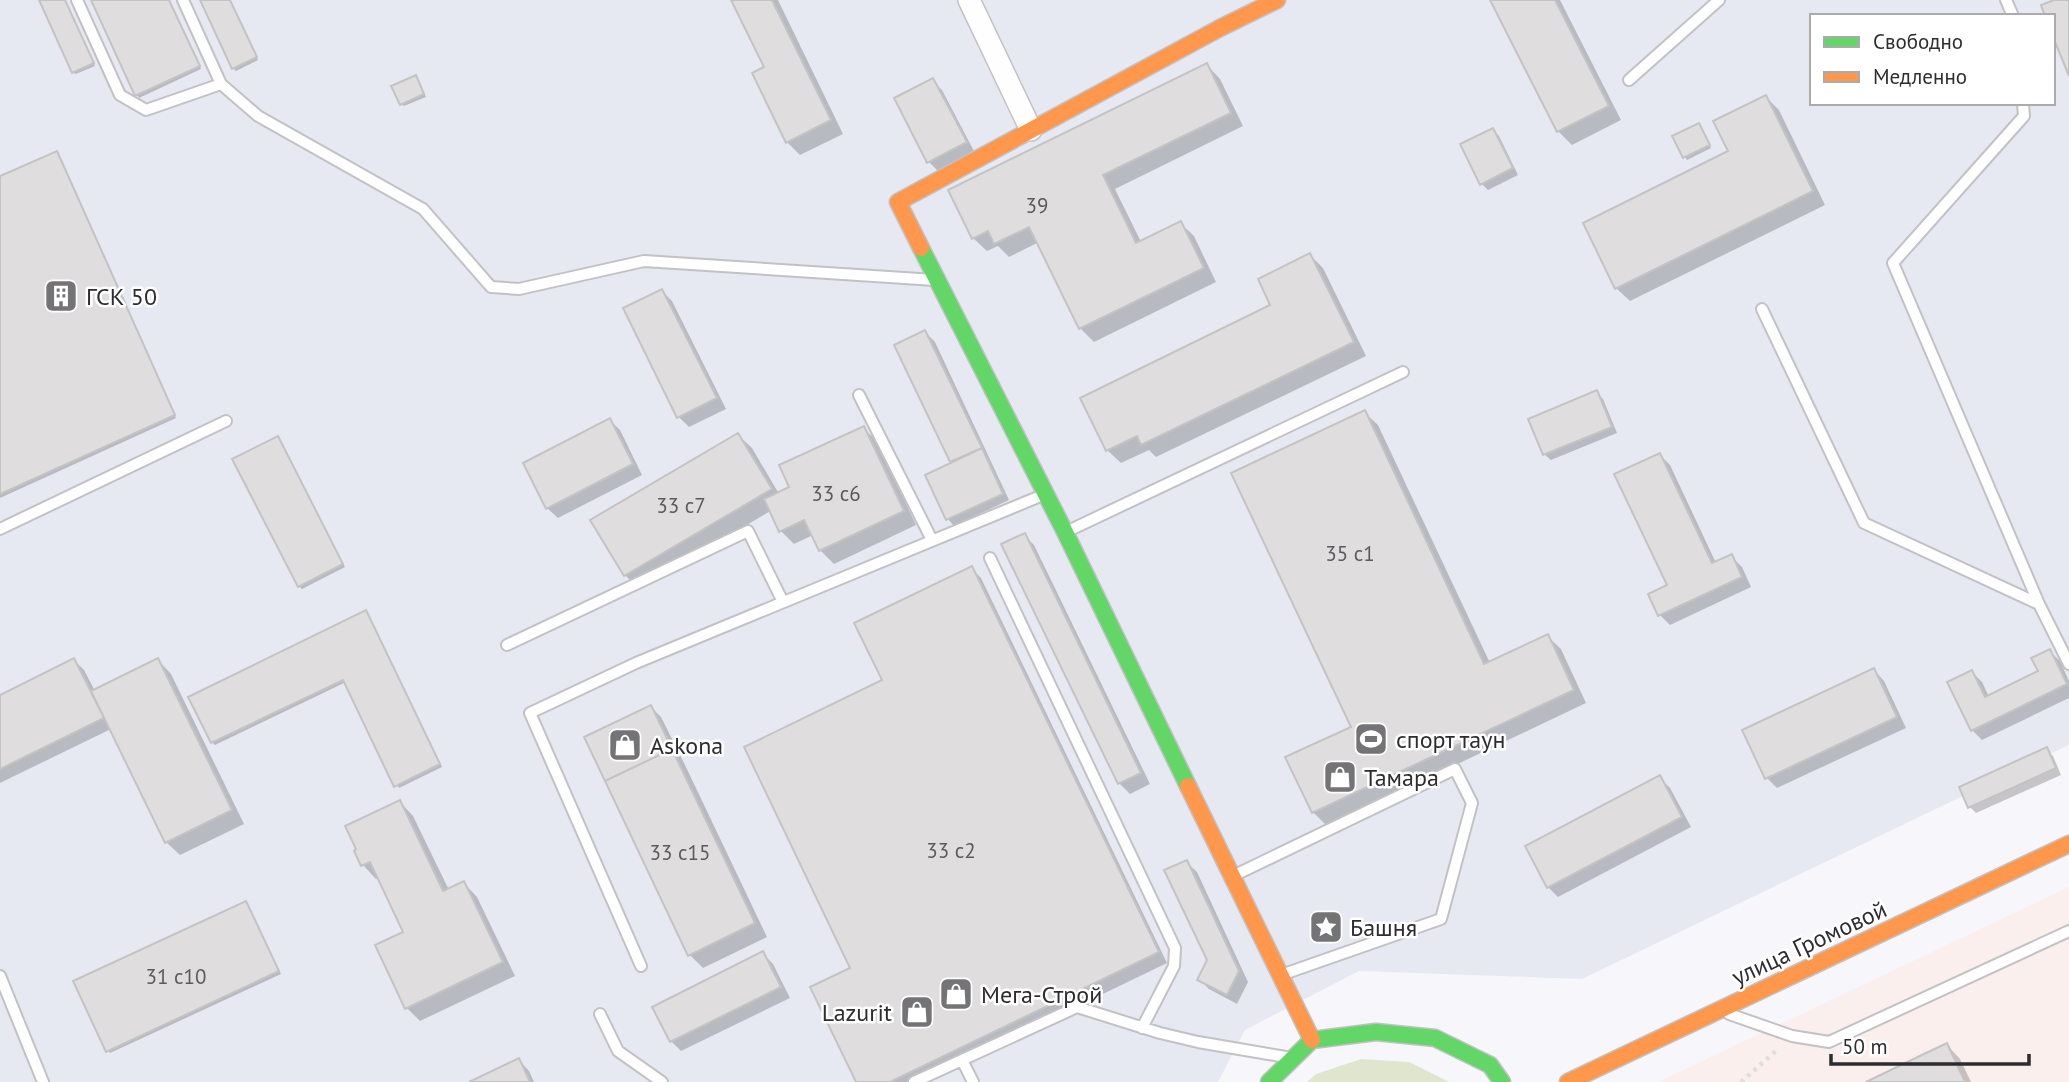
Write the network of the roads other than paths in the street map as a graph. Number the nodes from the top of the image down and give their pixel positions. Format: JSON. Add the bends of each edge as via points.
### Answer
{"nodes":[{"id":1,"x":77,"y":0,"type":"edge"},
{"id":2,"x":183,"y":0,"type":"edge"},
{"id":3,"x":969,"y":0,"type":"edge"},
{"id":4,"x":1278,"y":0,"type":"edge"},
{"id":5,"x":1719,"y":0,"type":"edge"},
{"id":6,"x":1629,"y":80,"type":"dead end"},
{"id":7,"x":221,"y":84,"type":"junction"},
{"id":8,"x":2023,"y":105,"type":"edge"},
{"id":9,"x":1031,"y":130,"type":"junction"},
{"id":10,"x":937,"y":280,"type":"junction"},
{"id":11,"x":1762,"y":309,"type":"dead end"},
{"id":12,"x":1404,"y":372,"type":"dead end"},
{"id":13,"x":859,"y":395,"type":"dead end"},
{"id":14,"x":226,"y":421,"type":"dead end"},
{"id":15,"x":1046,"y":494,"type":"junction"},
{"id":16,"x":0,"y":529,"type":"edge"},
{"id":17,"x":1065,"y":532,"type":"junction"},
{"id":18,"x":932,"y":540,"type":"junction"},
{"id":19,"x":990,"y":558,"type":"dead end"},
{"id":20,"x":783,"y":602,"type":"junction"},
{"id":21,"x":2039,"y":604,"type":"junction"},
{"id":22,"x":507,"y":645,"type":"dead end"},
{"id":23,"x":2069,"y":664,"type":"edge"},
{"id":24,"x":2069,"y":844,"type":"edge"},
{"id":25,"x":1232,"y":876,"type":"junction"},
{"id":26,"x":2069,"y":932,"type":"edge"},
{"id":27,"x":641,"y":967,"type":"dead end"},
{"id":28,"x":1280,"y":975,"type":"junction"},
{"id":29,"x":0,"y":976,"type":"edge"},
{"id":30,"x":1719,"y":1010,"type":"junction"},
{"id":31,"x":600,"y":1014,"type":"dead end"},
{"id":32,"x":1142,"y":1028,"type":"junction"},
{"id":33,"x":1312,"y":1040,"type":"junction"},
{"id":34,"x":1292,"y":1058,"type":"junction"},
{"id":35,"x":962,"y":1060,"type":"junction"},
{"id":36,"x":43,"y":1082,"type":"edge"},
{"id":37,"x":662,"y":1082,"type":"edge"},
{"id":38,"x":914,"y":1082,"type":"edge"},
{"id":39,"x":973,"y":1082,"type":"edge"},
{"id":40,"x":1269,"y":1082,"type":"edge"},
{"id":41,"x":1502,"y":1082,"type":"edge"},
{"id":42,"x":1568,"y":1082,"type":"edge"}],
"edges":[{"from":1,"to":7,"type":"lane","via":[[120,95],[146,110]]},
{"from":2,"to":7,"type":"lane"},
{"from":3,"to":9,"type":"street"},
{"from":4,"to":9,"type":"street"},
{"from":5,"to":6,"type":"lane"},
{"from":7,"to":10,"type":"lane","via":[[258,116],[423,209],[491,287],[519,289],[644,261]]},
{"from":8,"to":21,"type":"lane","via":[[2024,116],[1893,263]]},
{"from":9,"to":10,"type":"street","via":[[898,202]]},
{"from":10,"to":15,"type":"street"},
{"from":11,"to":21,"type":"lane","via":[[1864,523]]},
{"from":12,"to":17,"type":"lane"},
{"from":13,"to":18,"type":"lane"},
{"from":14,"to":16,"type":"lane"},
{"from":15,"to":17,"type":"street"},
{"from":15,"to":18,"type":"lane"},
{"from":17,"to":25,"type":"street"},
{"from":18,"to":20,"type":"lane"},
{"from":19,"to":32,"type":"lane","via":[[1175,948],[1174,966]]},
{"from":20,"to":22,"type":"lane","via":[[748,531]]},
{"from":20,"to":27,"type":"lane","via":[[530,713]]},
{"from":21,"to":23,"type":"lane"},
{"from":24,"to":30,"type":"street","name":"улица Громовой"},
{"from":25,"to":28,"type":"street"},
{"from":25,"to":28,"type":"lane","via":[[1455,769],[1472,803],[1441,919]]},
{"from":26,"to":30,"type":"lane","via":[[1829,1042],[1792,1036]]},
{"from":28,"to":33,"type":"street"},
{"from":29,"to":36,"type":"lane"},
{"from":30,"to":42,"type":"street","name":"улица Громовой"},
{"from":31,"to":37,"type":"lane","via":[[618,1051]]},
{"from":32,"to":34,"type":"lane"},
{"from":32,"to":35,"type":"lane","via":[[1077,1007]]},
{"from":33,"to":34,"type":"street"},
{"from":33,"to":41,"type":"street","via":[[1376,1032],[1435,1038],[1490,1065]]},
{"from":34,"to":40,"type":"street"},
{"from":35,"to":38,"type":"lane"},
{"from":35,"to":39,"type":"lane"}]}
